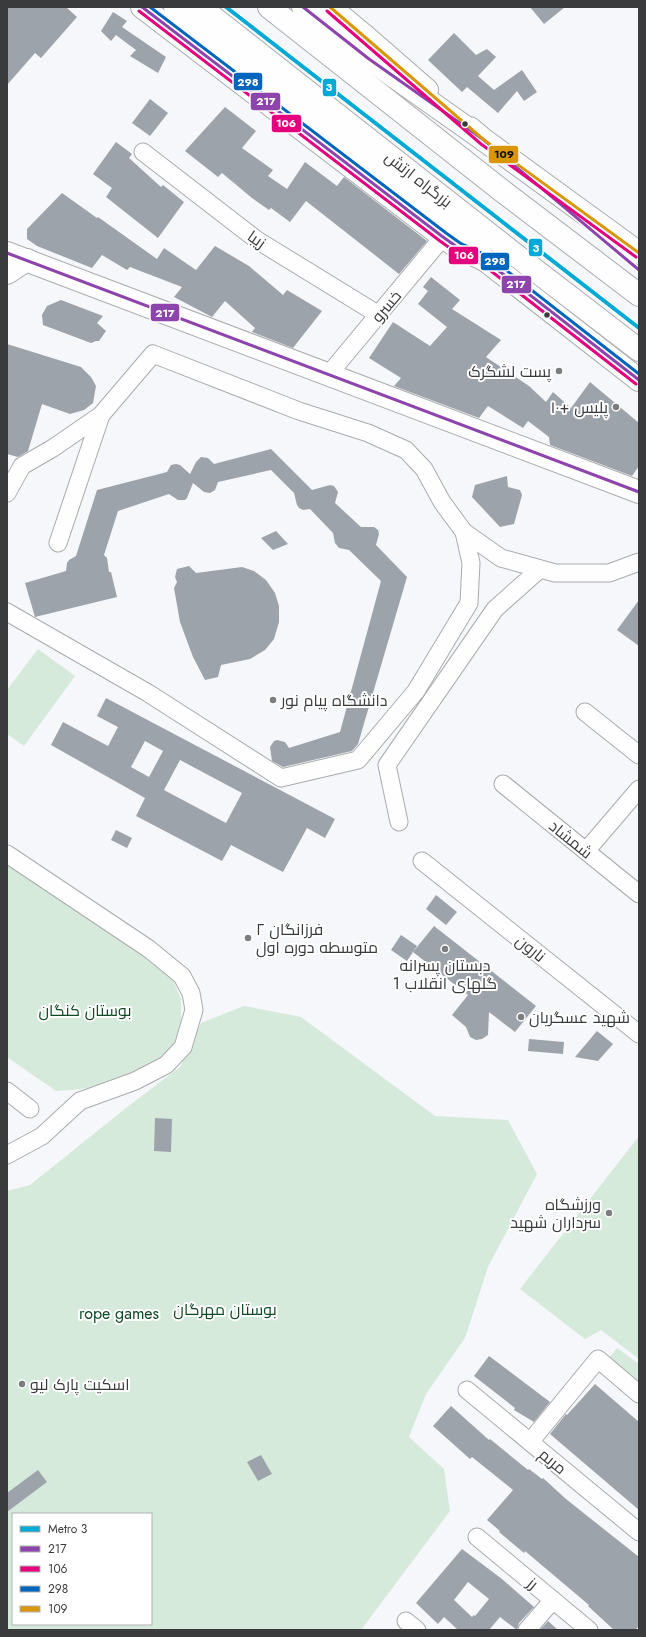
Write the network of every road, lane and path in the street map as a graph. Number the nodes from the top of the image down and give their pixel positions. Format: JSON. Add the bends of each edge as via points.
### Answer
{"nodes":[{"id":1,"x":142,"y":7,"type":"edge"},
{"id":2,"x":175,"y":7,"type":"edge"},
{"id":3,"x":200,"y":7,"type":"edge"},
{"id":4,"x":269,"y":7,"type":"edge"},
{"id":5,"x":304,"y":7,"type":"edge"},
{"id":6,"x":330,"y":7,"type":"edge"},
{"id":7,"x":484,"y":140,"type":"junction"},
{"id":8,"x":143,"y":152,"type":"dead end"},
{"id":9,"x":443,"y":237,"type":"junction"},
{"id":10,"x":639,"y":253,"type":"edge"},
{"id":11,"x":17,"y":256,"type":"edge"},
{"id":12,"x":485,"y":260,"type":"junction"},
{"id":13,"x":639,"y":270,"type":"edge"},
{"id":14,"x":7,"y":273,"type":"edge"},
{"id":15,"x":639,"y":294,"type":"edge"},
{"id":16,"x":378,"y":315,"type":"junction"},
{"id":17,"x":639,"y":350,"type":"edge"},
{"id":18,"x":329,"y":374,"type":"junction"},
{"id":19,"x":639,"y":380,"type":"edge"},
{"id":20,"x":101,"y":415,"type":"junction"},
{"id":21,"x":639,"y":492,"type":"edge"},
{"id":22,"x":7,"y":493,"type":"edge"},
{"id":23,"x":464,"y":532,"type":"junction"},
{"id":24,"x":58,"y":543,"type":"dead end"},
{"id":25,"x":639,"y":562,"type":"edge"},
{"id":26,"x":540,"y":569,"type":"junction"},
{"id":27,"x":9,"y":615,"type":"edge"},
{"id":28,"x":585,"y":712,"type":"dead end"},
{"id":29,"x":639,"y":755,"type":"edge"},
{"id":30,"x":503,"y":784,"type":"dead end"},
{"id":31,"x":639,"y":789,"type":"edge"},
{"id":32,"x":400,"y":822,"type":"dead end"},
{"id":33,"x":586,"y":851,"type":"junction"},
{"id":34,"x":7,"y":854,"type":"edge"},
{"id":35,"x":422,"y":861,"type":"dead end"},
{"id":36,"x":639,"y":894,"type":"edge"},
{"id":37,"x":639,"y":1034,"type":"edge"},
{"id":38,"x":7,"y":1091,"type":"edge"},
{"id":39,"x":30,"y":1109,"type":"dead end"},
{"id":40,"x":7,"y":1155,"type":"edge"},
{"id":41,"x":467,"y":1390,"type":"dead end"},
{"id":42,"x":639,"y":1394,"type":"edge"},
{"id":43,"x":530,"y":1442,"type":"junction"},
{"id":44,"x":639,"y":1532,"type":"edge"},
{"id":45,"x":477,"y":1537,"type":"dead end"},
{"id":46,"x":553,"y":1600,"type":"junction"},
{"id":47,"x":528,"y":1630,"type":"edge"},
{"id":48,"x":589,"y":1630,"type":"edge"}],
"edges":[{"from":1,"to":9,"type":"main road"},
{"from":2,"to":12,"type":"main road","via":[[466,236]]},
{"from":3,"to":17,"type":"main road","name":"بزرگراه ارتش"},
{"from":4,"to":15,"type":"main road","via":[[495,185]]},
{"from":5,"to":7,"type":"main road","via":[[369,59]]},
{"from":6,"to":7,"type":"main road"},
{"from":7,"to":10,"type":"main road"},
{"from":7,"to":13,"type":"main road"},
{"from":8,"to":16,"type":"street","name":"زیبا","via":[[257,240]]},
{"from":9,"to":12,"type":"main road"},
{"from":9,"to":16,"type":"street","name":"خسرو"},
{"from":11,"to":14,"type":"main road"},
{"from":11,"to":18,"type":"main road"},
{"from":12,"to":19,"type":"main road"},
{"from":16,"to":18,"type":"street","name":"خسرو"},
{"from":18,"to":21,"type":"main road"},
{"from":20,"to":22,"type":"street","via":[[22,466]]},
{"from":20,"to":23,"type":"street","via":[[153,354],[299,411],[368,433],[406,450],[424,469],[442,502]]},
{"from":20,"to":24,"type":"street"},
{"from":23,"to":26,"type":"street","via":[[501,558]]},
{"from":23,"to":27,"type":"street","via":[[471,563],[469,604],[416,691],[358,760],[281,778],[148,693]]},
{"from":25,"to":26,"type":"street","via":[[609,573],[555,573]]},
{"from":26,"to":32,"type":"street","via":[[495,609],[388,765]]},
{"from":28,"to":29,"type":"street"},
{"from":30,"to":33,"type":"street","name":"شمشاد"},
{"from":31,"to":33,"type":"street"},
{"from":33,"to":36,"type":"street","name":"شمشاد"},
{"from":34,"to":40,"type":"street","via":[[166,962],[182,976],[191,993],[194,1010],[183,1047],[166,1065],[135,1081],[80,1101],[42,1136]]},
{"from":35,"to":37,"type":"street","name":"نارون"},
{"from":38,"to":39,"type":"street"},
{"from":41,"to":43,"type":"street","name":"مریم"},
{"from":42,"to":43,"type":"street","via":[[598,1359]]},
{"from":43,"to":44,"type":"street","name":"مریم"},
{"from":45,"to":46,"type":"street","name":"رز"},
{"from":46,"to":47,"type":"street"},
{"from":46,"to":48,"type":"street","name":"رز"}]}
